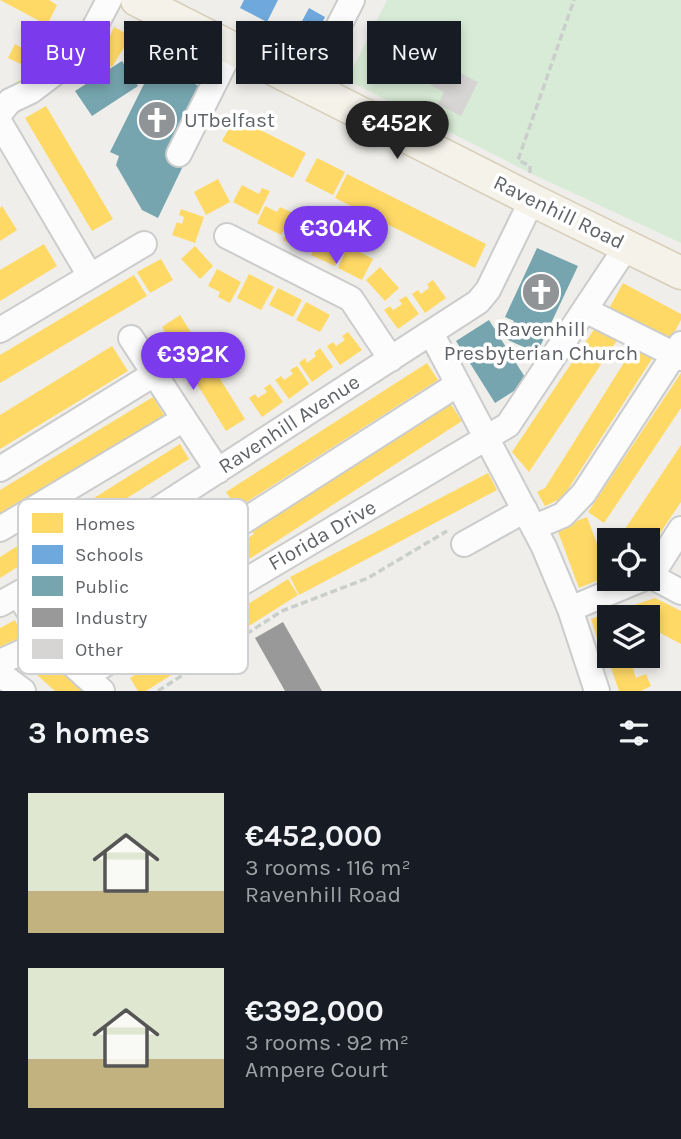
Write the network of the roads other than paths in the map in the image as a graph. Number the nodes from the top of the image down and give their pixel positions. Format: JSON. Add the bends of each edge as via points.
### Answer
{"nodes":[{"id":1,"x":109,"y":0,"type":"edge"},
{"id":2,"x":137,"y":0,"type":"edge"},
{"id":3,"x":352,"y":0,"type":"edge"},
{"id":4,"x":232,"y":47,"type":"junction"},
{"id":5,"x":307,"y":86,"type":"junction"},
{"id":6,"x":0,"y":113,"type":"edge"},
{"id":7,"x":0,"y":123,"type":"edge"},
{"id":8,"x":179,"y":153,"type":"dead end"},
{"id":9,"x":530,"y":189,"type":"junction"},
{"id":10,"x":227,"y":236,"type":"dead end"},
{"id":11,"x":144,"y":244,"type":"dead end"},
{"id":12,"x":627,"y":246,"type":"junction"},
{"id":13,"x":681,"y":272,"type":"edge"},
{"id":14,"x":90,"y":276,"type":"junction"},
{"id":15,"x":585,"y":310,"type":"junction"},
{"id":16,"x":0,"y":330,"type":"edge"},
{"id":17,"x":431,"y":333,"type":"junction"},
{"id":18,"x":131,"y":338,"type":"dead end"},
{"id":19,"x":679,"y":352,"type":"edge"},
{"id":20,"x":391,"y":359,"type":"junction"},
{"id":21,"x":154,"y":374,"type":"junction"},
{"id":22,"x":458,"y":384,"type":"junction"},
{"id":23,"x":184,"y":419,"type":"junction"},
{"id":24,"x":487,"y":438,"type":"junction"},
{"id":25,"x":0,"y":469,"type":"edge"},
{"id":26,"x":218,"y":471,"type":"junction"},
{"id":27,"x":51,"y":499,"type":"edge"},
{"id":28,"x":174,"y":499,"type":"edge"},
{"id":29,"x":248,"y":517,"type":"edge"},
{"id":30,"x":530,"y":518,"type":"junction"},
{"id":31,"x":18,"y":519,"type":"edge"},
{"id":32,"x":681,"y":529,"type":"edge"},
{"id":33,"x":0,"y":530,"type":"edge"},
{"id":34,"x":456,"y":537,"type":"road end"},
{"id":35,"x":660,"y":559,"type":"edge"},
{"id":36,"x":248,"y":582,"type":"edge"},
{"id":37,"x":660,"y":583,"type":"edge"},
{"id":38,"x":613,"y":591,"type":"edge"},
{"id":39,"x":681,"y":592,"type":"edge"},
{"id":40,"x":570,"y":609,"type":"junction"},
{"id":41,"x":18,"y":655,"type":"edge"},
{"id":42,"x":0,"y":662,"type":"edge"},
{"id":43,"x":0,"y":674,"type":"edge"},
{"id":44,"x":109,"y":674,"type":"edge"},
{"id":45,"x":94,"y":684,"type":"edge"},
{"id":46,"x":23,"y":691,"type":"edge"},
{"id":47,"x":597,"y":691,"type":"edge"}],
"edges":[{"from":1,"to":6,"type":"street","via":[[81,53]]},
{"from":2,"to":4,"type":"main road","name":"Ravenhill Road"},
{"from":3,"to":5,"type":"street"},
{"from":4,"to":5,"type":"main road","name":"Ravenhill Road"},
{"from":4,"to":8,"type":"street"},
{"from":5,"to":9,"type":"main road","name":"Ravenhill Road"},
{"from":7,"to":14,"type":"street"},
{"from":9,"to":12,"type":"main road","name":"Ravenhill Road"},
{"from":9,"to":17,"type":"street","name":"Ravenhill Avenue","via":[[488,290],[478,302]]},
{"from":10,"to":20,"type":"street","via":[[351,299]]},
{"from":11,"to":14,"type":"street"},
{"from":12,"to":13,"type":"main road","name":"Ravenhill Road"},
{"from":12,"to":15,"type":"street","name":"Florida Drive"},
{"from":14,"to":16,"type":"street"},
{"from":15,"to":19,"type":"street"},
{"from":15,"to":24,"type":"street","name":"Florida Drive","via":[[508,425]]},
{"from":17,"to":20,"type":"street","name":"Ravenhill Avenue"},
{"from":17,"to":22,"type":"street"},
{"from":18,"to":21,"type":"street"},
{"from":19,"to":30,"type":"street","via":[[584,492],[563,515]]},
{"from":20,"to":26,"type":"street","name":"Ravenhill Avenue"},
{"from":21,"to":23,"type":"street"},
{"from":21,"to":25,"type":"street"},
{"from":22,"to":24,"type":"street"},
{"from":22,"to":29,"type":"street"},
{"from":23,"to":26,"type":"street"},
{"from":23,"to":27,"type":"street"},
{"from":24,"to":30,"type":"street"},
{"from":24,"to":36,"type":"street","name":"Florida Drive"},
{"from":26,"to":28,"type":"street","name":"Ravenhill Avenue"},
{"from":30,"to":34,"type":"street"},
{"from":30,"to":40,"type":"street"},
{"from":31,"to":33,"type":"street"},
{"from":32,"to":35,"type":"street"},
{"from":37,"to":39,"type":"street"},
{"from":38,"to":40,"type":"street"},
{"from":40,"to":47,"type":"street"},
{"from":41,"to":42,"type":"street"},
{"from":43,"to":46,"type":"street"},
{"from":44,"to":45,"type":"street","name":"Florida Drive"}]}
